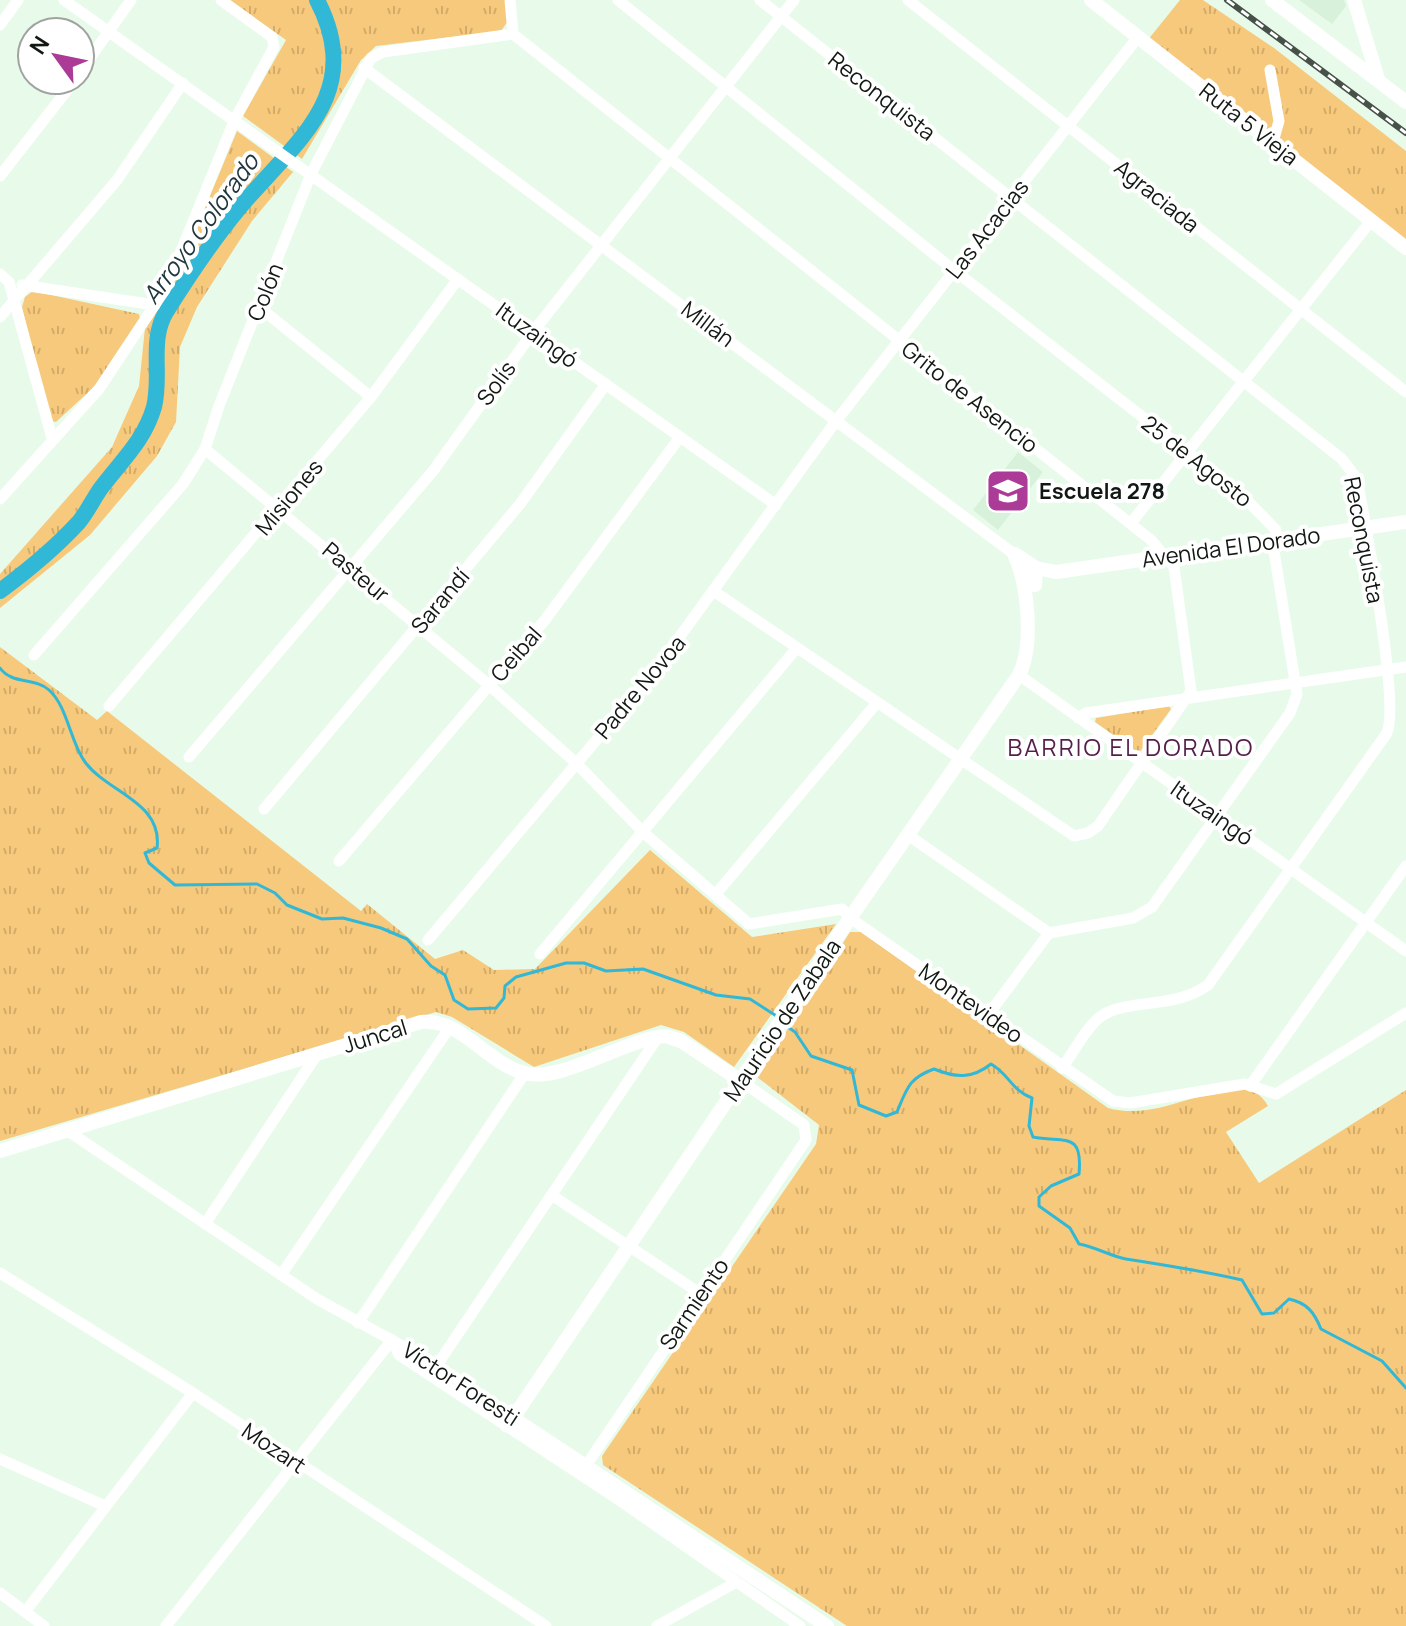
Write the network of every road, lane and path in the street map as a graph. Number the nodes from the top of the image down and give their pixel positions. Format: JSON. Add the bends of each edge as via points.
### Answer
{"nodes":[{"id":1,"x":18,"y":0,"type":"edge"},
{"id":2,"x":64,"y":0,"type":"edge"},
{"id":3,"x":131,"y":0,"type":"edge"},
{"id":4,"x":221,"y":0,"type":"edge"},
{"id":5,"x":510,"y":0,"type":"edge"},
{"id":6,"x":618,"y":0,"type":"edge"},
{"id":7,"x":760,"y":0,"type":"edge"},
{"id":8,"x":794,"y":0,"type":"edge"},
{"id":9,"x":908,"y":0,"type":"edge"},
{"id":10,"x":1091,"y":0,"type":"edge"},
{"id":11,"x":1272,"y":0,"type":"edge"},
{"id":12,"x":1354,"y":0,"type":"edge"},
{"id":13,"x":781,"y":17,"type":"junction"},
{"id":14,"x":0,"y":25,"type":"edge"},
{"id":15,"x":109,"y":31,"type":"junction"},
{"id":16,"x":513,"y":34,"type":"junction"},
{"id":17,"x":1138,"y":37,"type":"junction"},
{"id":18,"x":96,"y":49,"type":"edge"},
{"id":19,"x":364,"y":68,"type":"junction"},
{"id":20,"x":1270,"y":70,"type":"dead end"},
{"id":21,"x":1378,"y":79,"type":"junction"},
{"id":22,"x":183,"y":83,"type":"junction"},
{"id":23,"x":726,"y":88,"type":"junction"},
{"id":24,"x":62,"y":96,"type":"edge"},
{"id":25,"x":1406,"y":102,"type":"edge"},
{"id":26,"x":235,"y":119,"type":"junction"},
{"id":27,"x":1069,"y":125,"type":"junction"},
{"id":28,"x":1273,"y":142,"type":"junction"},
{"id":29,"x":669,"y":160,"type":"junction"},
{"id":30,"x":311,"y":174,"type":"junction"},
{"id":31,"x":0,"y":176,"type":"edge"},
{"id":32,"x":1010,"y":198,"type":"junction"},
{"id":33,"x":1371,"y":221,"type":"junction"},
{"id":34,"x":602,"y":244,"type":"junction"},
{"id":35,"x":1406,"y":248,"type":"edge"},
{"id":36,"x":955,"y":271,"type":"junction"},
{"id":37,"x":5,"y":278,"type":"edge"},
{"id":38,"x":458,"y":279,"type":"junction"},
{"id":39,"x":26,"y":286,"type":"junction"},
{"id":40,"x":14,"y":300,"type":"junction"},
{"id":41,"x":155,"y":305,"type":"junction"},
{"id":42,"x":259,"y":307,"type":"junction"},
{"id":43,"x":1299,"y":308,"type":"junction"},
{"id":44,"x":0,"y":317,"type":"edge"},
{"id":45,"x":533,"y":332,"type":"junction"},
{"id":46,"x":899,"y":341,"type":"junction"},
{"id":47,"x":1243,"y":381,"type":"junction"},
{"id":48,"x":606,"y":384,"type":"junction"},
{"id":49,"x":1406,"y":392,"type":"edge"},
{"id":50,"x":371,"y":397,"type":"junction"},
{"id":51,"x":836,"y":421,"type":"junction"},
{"id":52,"x":680,"y":437,"type":"junction"},
{"id":53,"x":52,"y":438,"type":"junction"},
{"id":54,"x":205,"y":449,"type":"junction"},
{"id":55,"x":1186,"y":452,"type":"junction"},
{"id":56,"x":0,"y":499,"type":"edge"},
{"id":57,"x":776,"y":505,"type":"junction"},
{"id":58,"x":279,"y":509,"type":"junction"},
{"id":59,"x":1406,"y":522,"type":"edge"},
{"id":60,"x":1131,"y":523,"type":"junction"},
{"id":61,"x":1365,"y":528,"type":"junction"},
{"id":62,"x":1275,"y":540,"type":"junction"},
{"id":63,"x":1014,"y":554,"type":"junction"},
{"id":64,"x":1166,"y":555,"type":"junction"},
{"id":65,"x":349,"y":566,"type":"junction"},
{"id":66,"x":1036,"y":568,"type":"junction"},
{"id":67,"x":1056,"y":572,"type":"junction"},
{"id":68,"x":1027,"y":580,"type":"junction"},
{"id":69,"x":715,"y":592,"type":"junction"},
{"id":70,"x":419,"y":626,"type":"junction"},
{"id":71,"x":796,"y":649,"type":"junction"},
{"id":72,"x":34,"y":655,"type":"dead end"},
{"id":73,"x":1406,"y":667,"type":"edge"},
{"id":74,"x":1386,"y":669,"type":"junction"},
{"id":75,"x":1019,"y":675,"type":"junction"},
{"id":76,"x":1296,"y":682,"type":"junction"},
{"id":77,"x":489,"y":685,"type":"junction"},
{"id":78,"x":1189,"y":698,"type":"junction"},
{"id":79,"x":876,"y":704,"type":"junction"},
{"id":80,"x":109,"y":706,"type":"dead end"},
{"id":81,"x":1078,"y":718,"type":"junction"},
{"id":82,"x":189,"y":757,"type":"dead end"},
{"id":83,"x":960,"y":761,"type":"junction"},
{"id":84,"x":575,"y":762,"type":"junction"},
{"id":85,"x":1142,"y":764,"type":"junction"},
{"id":86,"x":264,"y":809,"type":"dead end"},
{"id":87,"x":1215,"y":816,"type":"junction"},
{"id":88,"x":644,"y":833,"type":"junction"},
{"id":89,"x":908,"y":835,"type":"junction"},
{"id":90,"x":339,"y":861,"type":"dead end"},
{"id":91,"x":1406,"y":866,"type":"edge"},
{"id":92,"x":1291,"y":868,"type":"junction"},
{"id":93,"x":715,"y":895,"type":"junction"},
{"id":94,"x":850,"y":918,"type":"junction"},
{"id":95,"x":1366,"y":921,"type":"junction"},
{"id":96,"x":1049,"y":933,"type":"junction"},
{"id":97,"x":428,"y":940,"type":"dead end"},
{"id":98,"x":1406,"y":951,"type":"edge"},
{"id":99,"x":540,"y":954,"type":"dead end"},
{"id":100,"x":1406,"y":1013,"type":"edge"},
{"id":101,"x":988,"y":1015,"type":"junction"},
{"id":102,"x":450,"y":1027,"type":"junction"},
{"id":103,"x":658,"y":1037,"type":"junction"},
{"id":104,"x":318,"y":1053,"type":"junction"},
{"id":105,"x":1062,"y":1068,"type":"junction"},
{"id":106,"x":525,"y":1073,"type":"junction"},
{"id":107,"x":741,"y":1081,"type":"junction"},
{"id":108,"x":1250,"y":1086,"type":"junction"},
{"id":109,"x":68,"y":1131,"type":"junction"},
{"id":110,"x":0,"y":1151,"type":"edge"},
{"id":111,"x":553,"y":1196,"type":"junction"},
{"id":112,"x":205,"y":1224,"type":"junction"},
{"id":113,"x":629,"y":1247,"type":"junction"},
{"id":114,"x":0,"y":1273,"type":"edge"},
{"id":115,"x":281,"y":1275,"type":"junction"},
{"id":116,"x":701,"y":1294,"type":"junction"},
{"id":117,"x":358,"y":1323,"type":"junction"},
{"id":118,"x":392,"y":1340,"type":"junction"},
{"id":119,"x":437,"y":1365,"type":"junction"},
{"id":120,"x":193,"y":1393,"type":"junction"},
{"id":121,"x":510,"y":1423,"type":"junction"},
{"id":122,"x":0,"y":1459,"type":"edge"},
{"id":123,"x":295,"y":1462,"type":"junction"},
{"id":124,"x":583,"y":1470,"type":"junction"},
{"id":125,"x":105,"y":1506,"type":"junction"},
{"id":126,"x":735,"y":1583,"type":"junction"},
{"id":127,"x":0,"y":1593,"type":"edge"},
{"id":128,"x":25,"y":1612,"type":"junction"},
{"id":129,"x":44,"y":1626,"type":"edge"},
{"id":130,"x":166,"y":1626,"type":"edge"},
{"id":131,"x":546,"y":1626,"type":"edge"},
{"id":132,"x":657,"y":1626,"type":"edge"},
{"id":133,"x":800,"y":1626,"type":"edge"},
{"id":134,"x":827,"y":1626,"type":"edge"}],
"edges":[{"from":1,"to":14,"type":"street"},
{"from":2,"to":15,"type":"street","name":"Ituzaingó"},
{"from":3,"to":15,"type":"street"},
{"from":4,"to":26,"type":"street","via":[[272,37],[274,47]]},
{"from":5,"to":16,"type":"street"},
{"from":6,"to":23,"type":"street","name":"25 de Agosto"},
{"from":7,"to":13,"type":"street","name":"Reconquista"},
{"from":8,"to":13,"type":"street","name":"Solís"},
{"from":9,"to":27,"type":"street","name":"Agraciada"},
{"from":10,"to":17,"type":"street","name":"Ruta 5 Vieja"},
{"from":11,"to":21,"type":"street"},
{"from":12,"to":21,"type":"street"},
{"from":13,"to":23,"type":"street","name":"Solís"},
{"from":13,"to":32,"type":"street","name":"Reconquista"},
{"from":15,"to":18,"type":"street"},
{"from":15,"to":22,"type":"street","name":"Ituzaingó"},
{"from":16,"to":19,"type":"street","via":[[383,52]]},
{"from":16,"to":29,"type":"street","name":"Grito de Asencio"},
{"from":17,"to":27,"type":"street","name":"Las Acacias"},
{"from":17,"to":28,"type":"street","name":"Ruta 5 Vieja"},
{"from":19,"to":30,"type":"street","name":"Colón"},
{"from":19,"to":34,"type":"street","name":"Millán"},
{"from":20,"to":28,"type":"street","via":[[1279,121]]},
{"from":21,"to":25,"type":"street"},
{"from":22,"to":26,"type":"street","name":"Ituzaingó"},
{"from":22,"to":39,"type":"street","via":[[117,180]]},
{"from":23,"to":29,"type":"street","name":"Solís"},
{"from":23,"to":36,"type":"street","name":"25 de Agosto"},
{"from":24,"to":31,"type":"street"},
{"from":26,"to":30,"type":"street","name":"Ituzaingó"},
{"from":26,"to":41,"type":"street"},
{"from":27,"to":32,"type":"street","name":"Las Acacias"},
{"from":27,"to":43,"type":"street","name":"Agraciada"},
{"from":28,"to":33,"type":"street","name":"Ruta 5 Vieja"},
{"from":29,"to":34,"type":"street","name":"Solís"},
{"from":29,"to":46,"type":"street","name":"Grito de Asencio"},
{"from":30,"to":38,"type":"street","name":"Ituzaingó"},
{"from":30,"to":42,"type":"street","name":"Colón"},
{"from":32,"to":36,"type":"street","name":"Las Acacias"},
{"from":32,"to":47,"type":"street","name":"Reconquista"},
{"from":33,"to":35,"type":"street","name":"Ruta 5 Vieja"},
{"from":33,"to":43,"type":"street"},
{"from":34,"to":45,"type":"street","name":"Solís"},
{"from":34,"to":51,"type":"street","name":"Millán"},
{"from":36,"to":46,"type":"street","name":"Las Acacias"},
{"from":36,"to":55,"type":"street","name":"25 de Agosto"},
{"from":37,"to":39,"type":"street"},
{"from":37,"to":40,"type":"street"},
{"from":38,"to":45,"type":"street","name":"Ituzaingó"},
{"from":38,"to":50,"type":"street","name":"Misiones"},
{"from":39,"to":40,"type":"street"},
{"from":39,"to":41,"type":"street"},
{"from":40,"to":44,"type":"street"},
{"from":40,"to":53,"type":"street"},
{"from":41,"to":53,"type":"street","via":[[99,389]]},
{"from":42,"to":50,"type":"street"},
{"from":42,"to":54,"type":"street","name":"Colón"},
{"from":43,"to":47,"type":"street"},
{"from":43,"to":49,"type":"street","name":"Agraciada"},
{"from":45,"to":48,"type":"street","name":"Ituzaingó"},
{"from":45,"to":65,"type":"street","name":"Solís","via":[[433,471]]},
{"from":46,"to":51,"type":"street","name":"Las Acacias"},
{"from":46,"to":60,"type":"street","name":"Grito de Asencio"},
{"from":47,"to":55,"type":"street"},
{"from":47,"to":61,"type":"street","name":"Reconquista","via":[[1350,466]]},
{"from":48,"to":52,"type":"street","name":"Ituzaingó"},
{"from":48,"to":70,"type":"street","name":"Sarandí","via":[[520,504]]},
{"from":50,"to":58,"type":"street","name":"Misiones"},
{"from":51,"to":57,"type":"street","name":"Padre Novoa"},
{"from":51,"to":63,"type":"street","name":"Millán"},
{"from":52,"to":57,"type":"street","name":"Ituzaingó"},
{"from":52,"to":77,"type":"street","name":"Ceibal","via":[[574,583]]},
{"from":53,"to":56,"type":"street"},
{"from":54,"to":58,"type":"street","name":"Pasteur"},
{"from":54,"to":72,"type":"street","name":"Colón","via":[[183,484]]},
{"from":55,"to":60,"type":"street"},
{"from":55,"to":62,"type":"street","name":"25 de Agosto","via":[[1266,517],[1276,530]]},
{"from":57,"to":69,"type":"street","name":"Padre Novoa"},
{"from":58,"to":65,"type":"street","name":"Pasteur"},
{"from":58,"to":80,"type":"street","name":"Misiones"},
{"from":59,"to":61,"type":"street","name":"Avenida El Dorado"},
{"from":60,"to":64,"type":"street","name":"Grito de Asencio"},
{"from":61,"to":62,"type":"street","name":"Avenida El Dorado"},
{"from":61,"to":74,"type":"street","name":"Reconquista"},
{"from":62,"to":64,"type":"street","name":"Avenida El Dorado"},
{"from":62,"to":76,"type":"street","name":"25 de Agosto"},
{"from":63,"to":66,"type":"street","name":"Millán"},
{"from":63,"to":68,"type":"street","name":"Mauricio de Zabala"},
{"from":64,"to":67,"type":"street","name":"Avenida El Dorado"},
{"from":64,"to":78,"type":"street","via":[[1174,567],[1192,684]]},
{"from":65,"to":70,"type":"street","name":"Pasteur"},
{"from":65,"to":82,"type":"street","name":"Solís"},
{"from":66,"to":67,"type":"street","name":"Millán"},
{"from":66,"to":68,"type":"street"},
{"from":67,"to":68,"type":"street"},
{"from":68,"to":75,"type":"street","name":"Mauricio de Zabala","via":[[1029,653]]},
{"from":69,"to":71,"type":"street"},
{"from":69,"to":84,"type":"street","name":"Padre Novoa"},
{"from":70,"to":77,"type":"street","name":"Pasteur"},
{"from":70,"to":86,"type":"street","name":"Sarandí"},
{"from":71,"to":79,"type":"street"},
{"from":71,"to":88,"type":"street"},
{"from":73,"to":74,"type":"street"},
{"from":74,"to":76,"type":"street"},
{"from":74,"to":92,"type":"street","name":"Reconquista","via":[[1391,710],[1387,733]]},
{"from":75,"to":81,"type":"street","name":"Ituzaingó"},
{"from":75,"to":83,"type":"street","name":"Mauricio de Zabala"},
{"from":76,"to":78,"type":"street"},
{"from":76,"to":87,"type":"street","name":"25 de Agosto","via":[[1290,713]]},
{"from":77,"to":84,"type":"street","name":"Pasteur"},
{"from":77,"to":90,"type":"street","name":"Ceibal"},
{"from":78,"to":81,"type":"street"},
{"from":78,"to":85,"type":"street"},
{"from":79,"to":83,"type":"street"},
{"from":79,"to":93,"type":"street"},
{"from":81,"to":85,"type":"street","name":"Ituzaingó"},
{"from":83,"to":85,"type":"street","via":[[1074,836],[1098,826]]},
{"from":83,"to":89,"type":"street","name":"Mauricio de Zabala"},
{"from":84,"to":88,"type":"street","name":"Montevideo"},
{"from":84,"to":97,"type":"street","name":"Padre Novoa"},
{"from":85,"to":87,"type":"street","name":"Ituzaingó"},
{"from":87,"to":92,"type":"street","name":"Ituzaingó"},
{"from":87,"to":96,"type":"street","name":"25 de Agosto","via":[[1148,911]]},
{"from":88,"to":93,"type":"street","name":"Montevideo"},
{"from":88,"to":99,"type":"street"},
{"from":89,"to":94,"type":"street","name":"Mauricio de Zabala"},
{"from":89,"to":96,"type":"street"},
{"from":91,"to":95,"type":"street"},
{"from":92,"to":95,"type":"street","name":"Ituzaingó"},
{"from":92,"to":105,"type":"street","name":"Reconquista","via":[[1208,985],[1185,1000],[1111,1011],[1099,1018]]},
{"from":93,"to":94,"type":"street","name":"Montevideo","via":[[749,924],[839,907]]},
{"from":94,"to":101,"type":"street","name":"Montevideo"},
{"from":94,"to":107,"type":"street","name":"Mauricio de Zabala"},
{"from":95,"to":98,"type":"street","name":"Ituzaingó"},
{"from":95,"to":108,"type":"street"},
{"from":96,"to":101,"type":"street"},
{"from":100,"to":108,"type":"street","name":"Montevideo","via":[[1276,1094]]},
{"from":101,"to":105,"type":"street","name":"Montevideo"},
{"from":102,"to":104,"type":"street","name":"Juncal","via":[[421,1022]]},
{"from":102,"to":106,"type":"street","name":"Juncal"},
{"from":102,"to":115,"type":"street"},
{"from":103,"to":106,"type":"street","via":[[548,1074]]},
{"from":103,"to":107,"type":"street","via":[[674,1037]]},
{"from":103,"to":111,"type":"street"},
{"from":104,"to":109,"type":"street","name":"Juncal"},
{"from":104,"to":112,"type":"street"},
{"from":105,"to":108,"type":"street","name":"Montevideo","via":[[1120,1103]]},
{"from":106,"to":117,"type":"street"},
{"from":107,"to":113,"type":"street","name":"Mauricio de Zabala"},
{"from":107,"to":116,"type":"street","name":"Sarmiento","via":[[808,1133]]},
{"from":109,"to":110,"type":"street","name":"Juncal"},
{"from":109,"to":112,"type":"street"},
{"from":111,"to":113,"type":"street"},
{"from":111,"to":119,"type":"street"},
{"from":112,"to":115,"type":"street"},
{"from":113,"to":116,"type":"street"},
{"from":113,"to":121,"type":"street","name":"Mauricio de Zabala"},
{"from":114,"to":120,"type":"street","name":"Mozart"},
{"from":115,"to":117,"type":"street"},
{"from":116,"to":124,"type":"street","name":"Sarmiento"},
{"from":117,"to":118,"type":"street"},
{"from":118,"to":119,"type":"street","name":"Víctor Foresti"},
{"from":118,"to":121,"type":"street","name":"Víctor Foresti","via":[[399,1355]]},
{"from":118,"to":123,"type":"street"},
{"from":119,"to":121,"type":"street","name":"Víctor Foresti"},
{"from":120,"to":123,"type":"street","name":"Mozart"},
{"from":120,"to":125,"type":"street"},
{"from":121,"to":124,"type":"street","name":"Víctor Foresti"},
{"from":122,"to":125,"type":"street"},
{"from":123,"to":130,"type":"street"},
{"from":123,"to":131,"type":"street","name":"Mozart"},
{"from":124,"to":126,"type":"street","name":"Víctor Foresti"},
{"from":124,"to":134,"type":"street","name":"Víctor Foresti"},
{"from":125,"to":128,"type":"street"},
{"from":126,"to":132,"type":"street"},
{"from":126,"to":133,"type":"street","name":"Víctor Foresti"},
{"from":127,"to":128,"type":"street"},
{"from":128,"to":129,"type":"street"}]}
